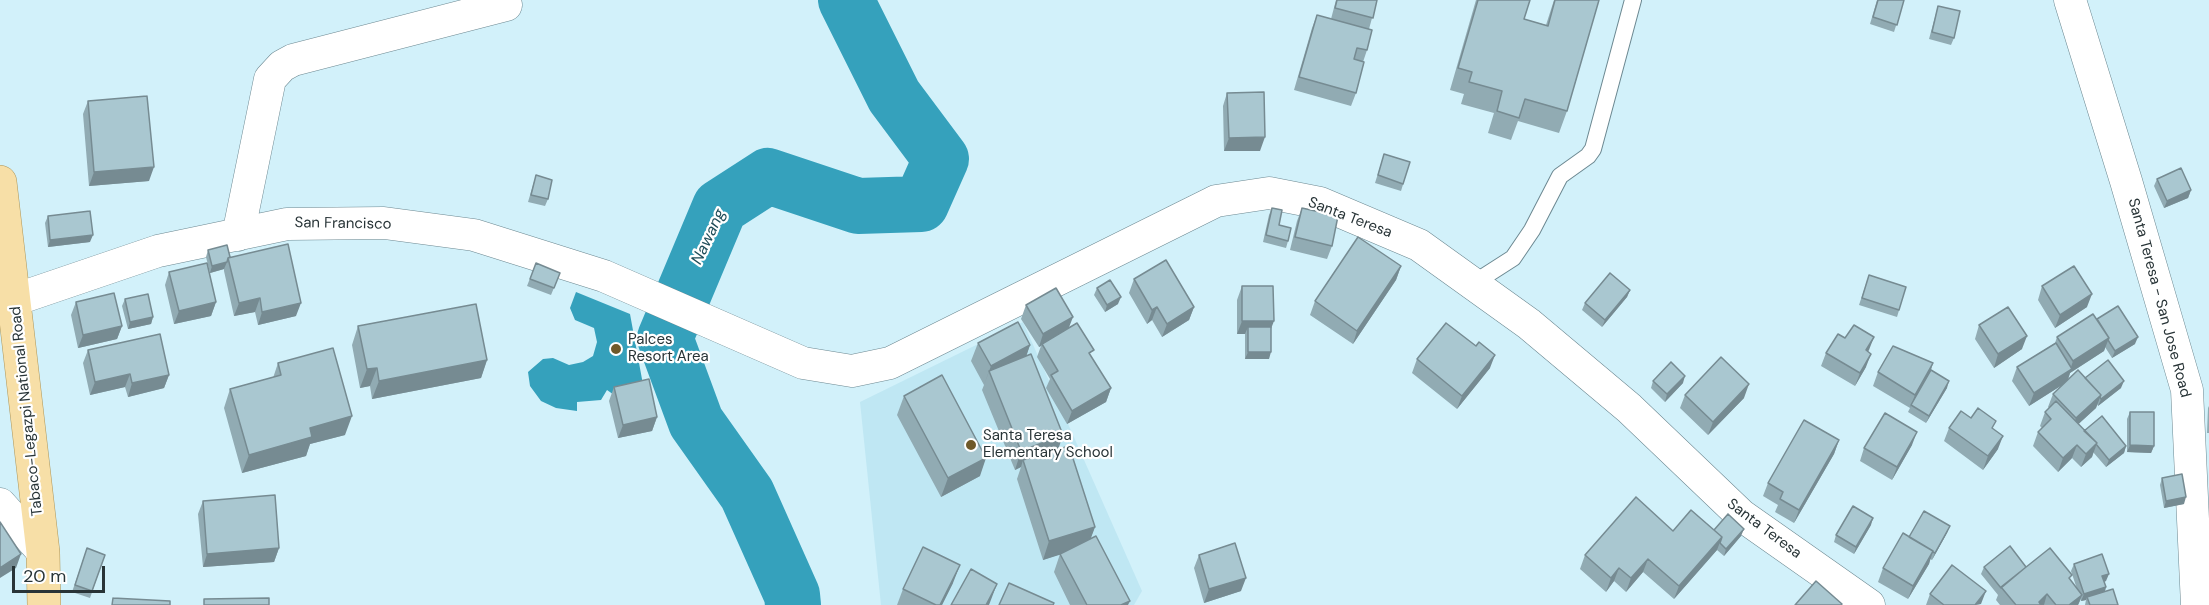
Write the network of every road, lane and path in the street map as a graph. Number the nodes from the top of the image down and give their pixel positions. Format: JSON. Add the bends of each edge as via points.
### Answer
{"nodes":[{"id":1,"x":1633,"y":0,"type":"edge"},
{"id":2,"x":2070,"y":0,"type":"edge"},
{"id":3,"x":506,"y":5,"type":"dead end"},
{"id":4,"x":0,"y":182,"type":"edge"},
{"id":5,"x":238,"y":235,"type":"junction"},
{"id":6,"x":1474,"y":283,"type":"junction"},
{"id":7,"x":14,"y":300,"type":"junction"},
{"id":8,"x":748,"y":339,"type":"joint"},
{"id":9,"x":0,"y":504,"type":"edge"},
{"id":10,"x":43,"y":552,"type":"junction"},
{"id":11,"x":44,"y":605,"type":"edge"},
{"id":12,"x":1869,"y":605,"type":"edge"},
{"id":13,"x":2197,"y":605,"type":"edge"}],
"edges":[{"from":1,"to":6,"type":"lane","via":[[1593,149],[1560,176],[1513,258]]},
{"from":2,"to":13,"type":"street","name":"Santa Teresa - San Jose Road","via":[[2187,390]]},
{"from":3,"to":5,"type":"street","via":[[282,66],[270,79]]},
{"from":4,"to":7,"type":"main road","name":"Tabaco-Legazpi National Road"},
{"from":5,"to":7,"type":"street","name":"San Francisco","via":[[158,251]]},
{"from":5,"to":8,"type":"street","name":"San Francisco","via":[[287,224],[384,223],[474,235],[604,276]]},
{"from":6,"to":8,"type":"street","name":"Santa Teresa","via":[[1419,245],[1320,203],[1269,193],[1216,201],[890,363],[852,371],[813,365]]},
{"from":6,"to":12,"type":"street","name":"Santa Teresa","via":[[1629,408],[1741,514]]},
{"from":7,"to":10,"type":"main road","name":"Tabaco-Legazpi National Road"},
{"from":9,"to":10,"type":"street"},
{"from":10,"to":11,"type":"main road","name":"Tabaco-Legazpi National Road"}]}
